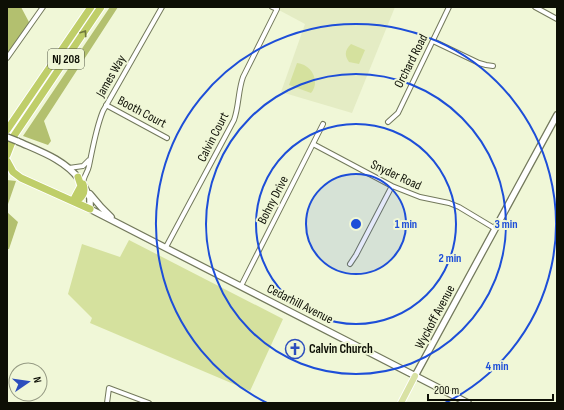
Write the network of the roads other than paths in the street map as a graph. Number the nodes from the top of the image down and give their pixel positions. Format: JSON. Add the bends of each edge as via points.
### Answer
{"nodes":[{"id":1,"x":43,"y":7,"type":"edge"},
{"id":2,"x":90,"y":7,"type":"edge"},
{"id":3,"x":101,"y":7,"type":"edge"},
{"id":4,"x":162,"y":7,"type":"edge"},
{"id":5,"x":272,"y":7,"type":"edge"},
{"id":6,"x":449,"y":7,"type":"edge"},
{"id":7,"x":535,"y":7,"type":"edge"},
{"id":8,"x":557,"y":19,"type":"edge"},
{"id":9,"x":433,"y":41,"type":"junction"},
{"id":10,"x":7,"y":58,"type":"edge"},
{"id":11,"x":493,"y":66,"type":"dead end"},
{"id":12,"x":43,"y":78,"type":"junction"},
{"id":13,"x":106,"y":105,"type":"junction"},
{"id":14,"x":30,"y":111,"type":"junction"},
{"id":15,"x":557,"y":115,"type":"edge"},
{"id":16,"x":388,"y":122,"type":"dead end"},
{"id":17,"x":323,"y":124,"type":"dead end"},
{"id":18,"x":555,"y":124,"type":"edge"},
{"id":19,"x":7,"y":125,"type":"edge"},
{"id":20,"x":7,"y":130,"type":"edge"},
{"id":21,"x":7,"y":137,"type":"edge"},
{"id":22,"x":167,"y":138,"type":"dead end"},
{"id":23,"x":313,"y":144,"type":"junction"},
{"id":24,"x":7,"y":146,"type":"edge"},
{"id":25,"x":7,"y":155,"type":"edge"},
{"id":26,"x":90,"y":159,"type":"junction"},
{"id":27,"x":7,"y":161,"type":"edge"},
{"id":28,"x":69,"y":168,"type":"junction"},
{"id":29,"x":7,"y":175,"type":"edge"},
{"id":30,"x":78,"y":177,"type":"junction"},
{"id":31,"x":21,"y":178,"type":"junction"},
{"id":32,"x":83,"y":184,"type":"junction"},
{"id":33,"x":392,"y":186,"type":"junction"},
{"id":34,"x":73,"y":201,"type":"junction"},
{"id":35,"x":90,"y":209,"type":"junction"},
{"id":36,"x":122,"y":225,"type":"junction"},
{"id":37,"x":494,"y":228,"type":"junction"},
{"id":38,"x":166,"y":247,"type":"junction"},
{"id":39,"x":350,"y":264,"type":"dead end"},
{"id":40,"x":241,"y":286,"type":"junction"},
{"id":41,"x":415,"y":376,"type":"junction"},
{"id":42,"x":107,"y":403,"type":"edge"},
{"id":43,"x":149,"y":403,"type":"edge"},
{"id":44,"x":401,"y":403,"type":"edge"},
{"id":45,"x":468,"y":403,"type":"edge"}],
"edges":[{"from":1,"to":10,"type":"street"},
{"from":2,"to":12,"type":"highway","number":"NJ 208"},
{"from":14,"to":3,"type":"highway","number":"NJ 208","one_way":true},
{"from":4,"to":13,"type":"street","name":"James Way"},
{"from":5,"to":38,"type":"street","name":"Calvin Court","via":[[278,9],[243,77],[234,120]]},
{"from":6,"to":9,"type":"street","name":"Orchard Road"},
{"from":7,"to":8,"type":"street"},
{"from":9,"to":11,"type":"street","via":[[479,63]]},
{"from":9,"to":16,"type":"street","name":"Orchard Road","via":[[398,112]]},
{"from":12,"to":19,"type":"highway"},
{"from":12,"to":20,"type":"highway","number":"NJ 208"},
{"from":13,"to":22,"type":"street","name":"Booth Court"},
{"from":13,"to":26,"type":"street","name":"James Way"},
{"from":14,"to":24,"type":"highway","number":"NJ 208"},
{"from":14,"to":25,"type":"highway"},
{"from":15,"to":18,"type":"main road","name":"Wyckoff Avenue"},
{"from":17,"to":23,"type":"street","name":"Bohny Drive"},
{"from":18,"to":37,"type":"main road","name":"Wyckoff Avenue"},
{"from":21,"to":28,"type":"main road","name":"Cedarhill Avenue","bridge":true,"via":[[52,157]]},
{"from":23,"to":33,"type":"street","name":"Snyder Road"},
{"from":23,"to":40,"type":"street","name":"Bohny Drive"},
{"from":26,"to":28,"type":"street","via":[[83,166]]},
{"from":26,"to":32,"type":"street","name":"James Way"},
{"from":27,"to":31,"type":"highway","via":[[13,172]]},
{"from":28,"to":30,"type":"main road","name":"Cedarhill Avenue"},
{"from":29,"to":31,"type":"highway"},
{"from":30,"to":32,"type":"main road","name":"Cedarhill Avenue"},
{"from":30,"to":34,"type":"highway","via":[[80,186]]},
{"from":31,"to":34,"type":"highway"},
{"from":32,"to":34,"type":"highway","via":[[83,195]]},
{"from":32,"to":35,"type":"main road","name":"Cedarhill Avenue","via":[[90,198]]},
{"from":32,"to":36,"type":"main road","name":"Cedarhill Avenue","via":[[105,212]]},
{"from":33,"to":37,"type":"street","name":"Snyder Road","via":[[420,197],[459,207]]},
{"from":33,"to":39,"type":"street"},
{"from":34,"to":35,"type":"highway"},
{"from":35,"to":36,"type":"main road","name":"Cedarhill Avenue"},
{"from":36,"to":38,"type":"main road","name":"Cedarhill Avenue"},
{"from":37,"to":41,"type":"main road","name":"Wyckoff Avenue"},
{"from":38,"to":40,"type":"main road","name":"Cedarhill Avenue"},
{"from":40,"to":41,"type":"main road","name":"Cedarhill Avenue"},
{"from":41,"to":44,"type":"main road","name":"Wyckoff Avenue"},
{"from":41,"to":45,"type":"main road","name":"Cedarhill Avenue"},
{"from":42,"to":43,"type":"street","via":[[109,388]]}]}
